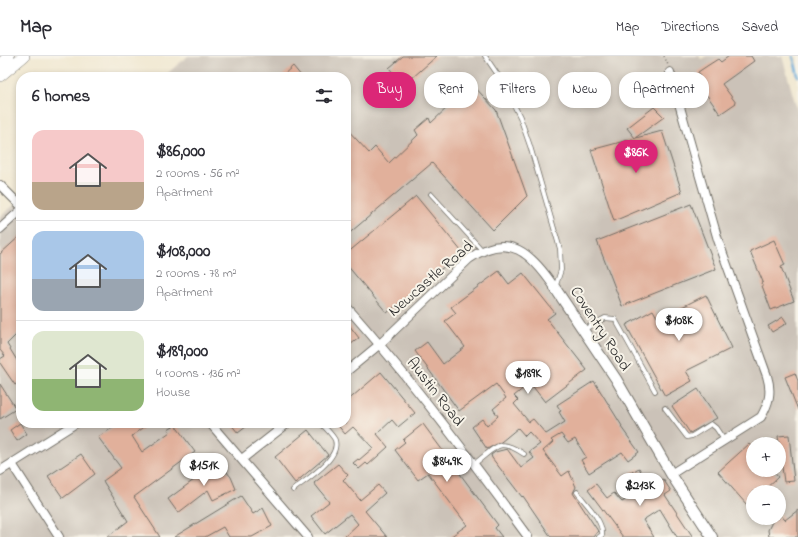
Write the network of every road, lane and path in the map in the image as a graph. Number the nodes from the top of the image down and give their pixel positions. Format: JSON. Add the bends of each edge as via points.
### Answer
{"nodes":[{"id":1,"x":9,"y":56,"type":"edge"},
{"id":2,"x":24,"y":56,"type":"edge"},
{"id":3,"x":485,"y":56,"type":"edge"},
{"id":4,"x":664,"y":56,"type":"edge"},
{"id":5,"x":0,"y":64,"type":"edge"},
{"id":6,"x":670,"y":72,"type":"edge"},
{"id":7,"x":0,"y":76,"type":"edge"},
{"id":8,"x":680,"y":108,"type":"edge"},
{"id":9,"x":0,"y":185,"type":"edge"},
{"id":10,"x":431,"y":194,"type":"dead end"},
{"id":11,"x":16,"y":201,"type":"edge"},
{"id":12,"x":16,"y":215,"type":"edge"},
{"id":13,"x":0,"y":229,"type":"edge"},
{"id":14,"x":482,"y":250,"type":"junction"},
{"id":15,"x":555,"y":288,"type":"junction"},
{"id":16,"x":351,"y":312,"type":"edge"},
{"id":17,"x":582,"y":331,"type":"junction"},
{"id":18,"x":380,"y":344,"type":"junction"},
{"id":19,"x":351,"y":368,"type":"edge"},
{"id":20,"x":655,"y":391,"type":"dead end"},
{"id":21,"x":665,"y":408,"type":"dead end"},
{"id":22,"x":68,"y":428,"type":"edge"},
{"id":23,"x":214,"y":428,"type":"edge"},
{"id":24,"x":282,"y":428,"type":"edge"},
{"id":25,"x":325,"y":428,"type":"edge"},
{"id":26,"x":724,"y":440,"type":"junction"},
{"id":27,"x":524,"y":454,"type":"dead end"},
{"id":28,"x":242,"y":459,"type":"junction"},
{"id":29,"x":12,"y":464,"type":"junction"},
{"id":30,"x":474,"y":464,"type":"junction"},
{"id":31,"x":0,"y":471,"type":"edge"},
{"id":32,"x":671,"y":474,"type":"junction"},
{"id":33,"x":293,"y":490,"type":"dead end"},
{"id":34,"x":577,"y":492,"type":"dead end"},
{"id":35,"x":60,"y":537,"type":"edge"},
{"id":36,"x":308,"y":537,"type":"edge"},
{"id":37,"x":528,"y":537,"type":"edge"},
{"id":38,"x":599,"y":537,"type":"edge"},
{"id":39,"x":712,"y":537,"type":"edge"}],
"edges":[{"from":1,"to":5,"type":"main road"},
{"from":2,"to":7,"type":"main road"},
{"from":3,"to":15,"type":"lane","name":"Coventry Road","via":[[502,81],[520,117],[530,146],[560,249],[561,270]]},
{"from":4,"to":6,"type":"path"},
{"from":8,"to":26,"type":"street","via":[[718,240],[770,384],[767,407],[761,417]]},
{"from":9,"to":11,"type":"street"},
{"from":10,"to":14,"type":"lane"},
{"from":12,"to":13,"type":"street"},
{"from":14,"to":15,"type":"street","name":"Newcastle Road","via":[[501,246],[517,248],[540,265]]},
{"from":14,"to":18,"type":"street","name":"Newcastle Road","via":[[469,259]]},
{"from":15,"to":17,"type":"street","name":"Coventry Road"},
{"from":16,"to":18,"type":"street","name":"Austin Road"},
{"from":17,"to":20,"type":"lane","via":[[604,318],[615,319]]},
{"from":17,"to":32,"type":"street","name":"Coventry Road","via":[[616,379]]},
{"from":18,"to":19,"type":"street","name":"Newcastle Road"},
{"from":18,"to":30,"type":"street","name":"Austin Road"},
{"from":21,"to":26,"type":"lane","via":[[687,437],[711,424]]},
{"from":22,"to":29,"type":"street"},
{"from":23,"to":28,"type":"street"},
{"from":24,"to":28,"type":"street"},
{"from":25,"to":33,"type":"lane","via":[[334,439],[334,452],[328,462]]},
{"from":26,"to":32,"type":"street"},
{"from":27,"to":30,"type":"lane","via":[[510,445],[499,445]]},
{"from":28,"to":36,"type":"street"},
{"from":29,"to":31,"type":"street"},
{"from":29,"to":35,"type":"street"},
{"from":30,"to":37,"type":"street","name":"Austin Road"},
{"from":32,"to":39,"type":"street","name":"Coventry Road"},
{"from":34,"to":38,"type":"lane","via":[[600,523],[603,530]]}]}
